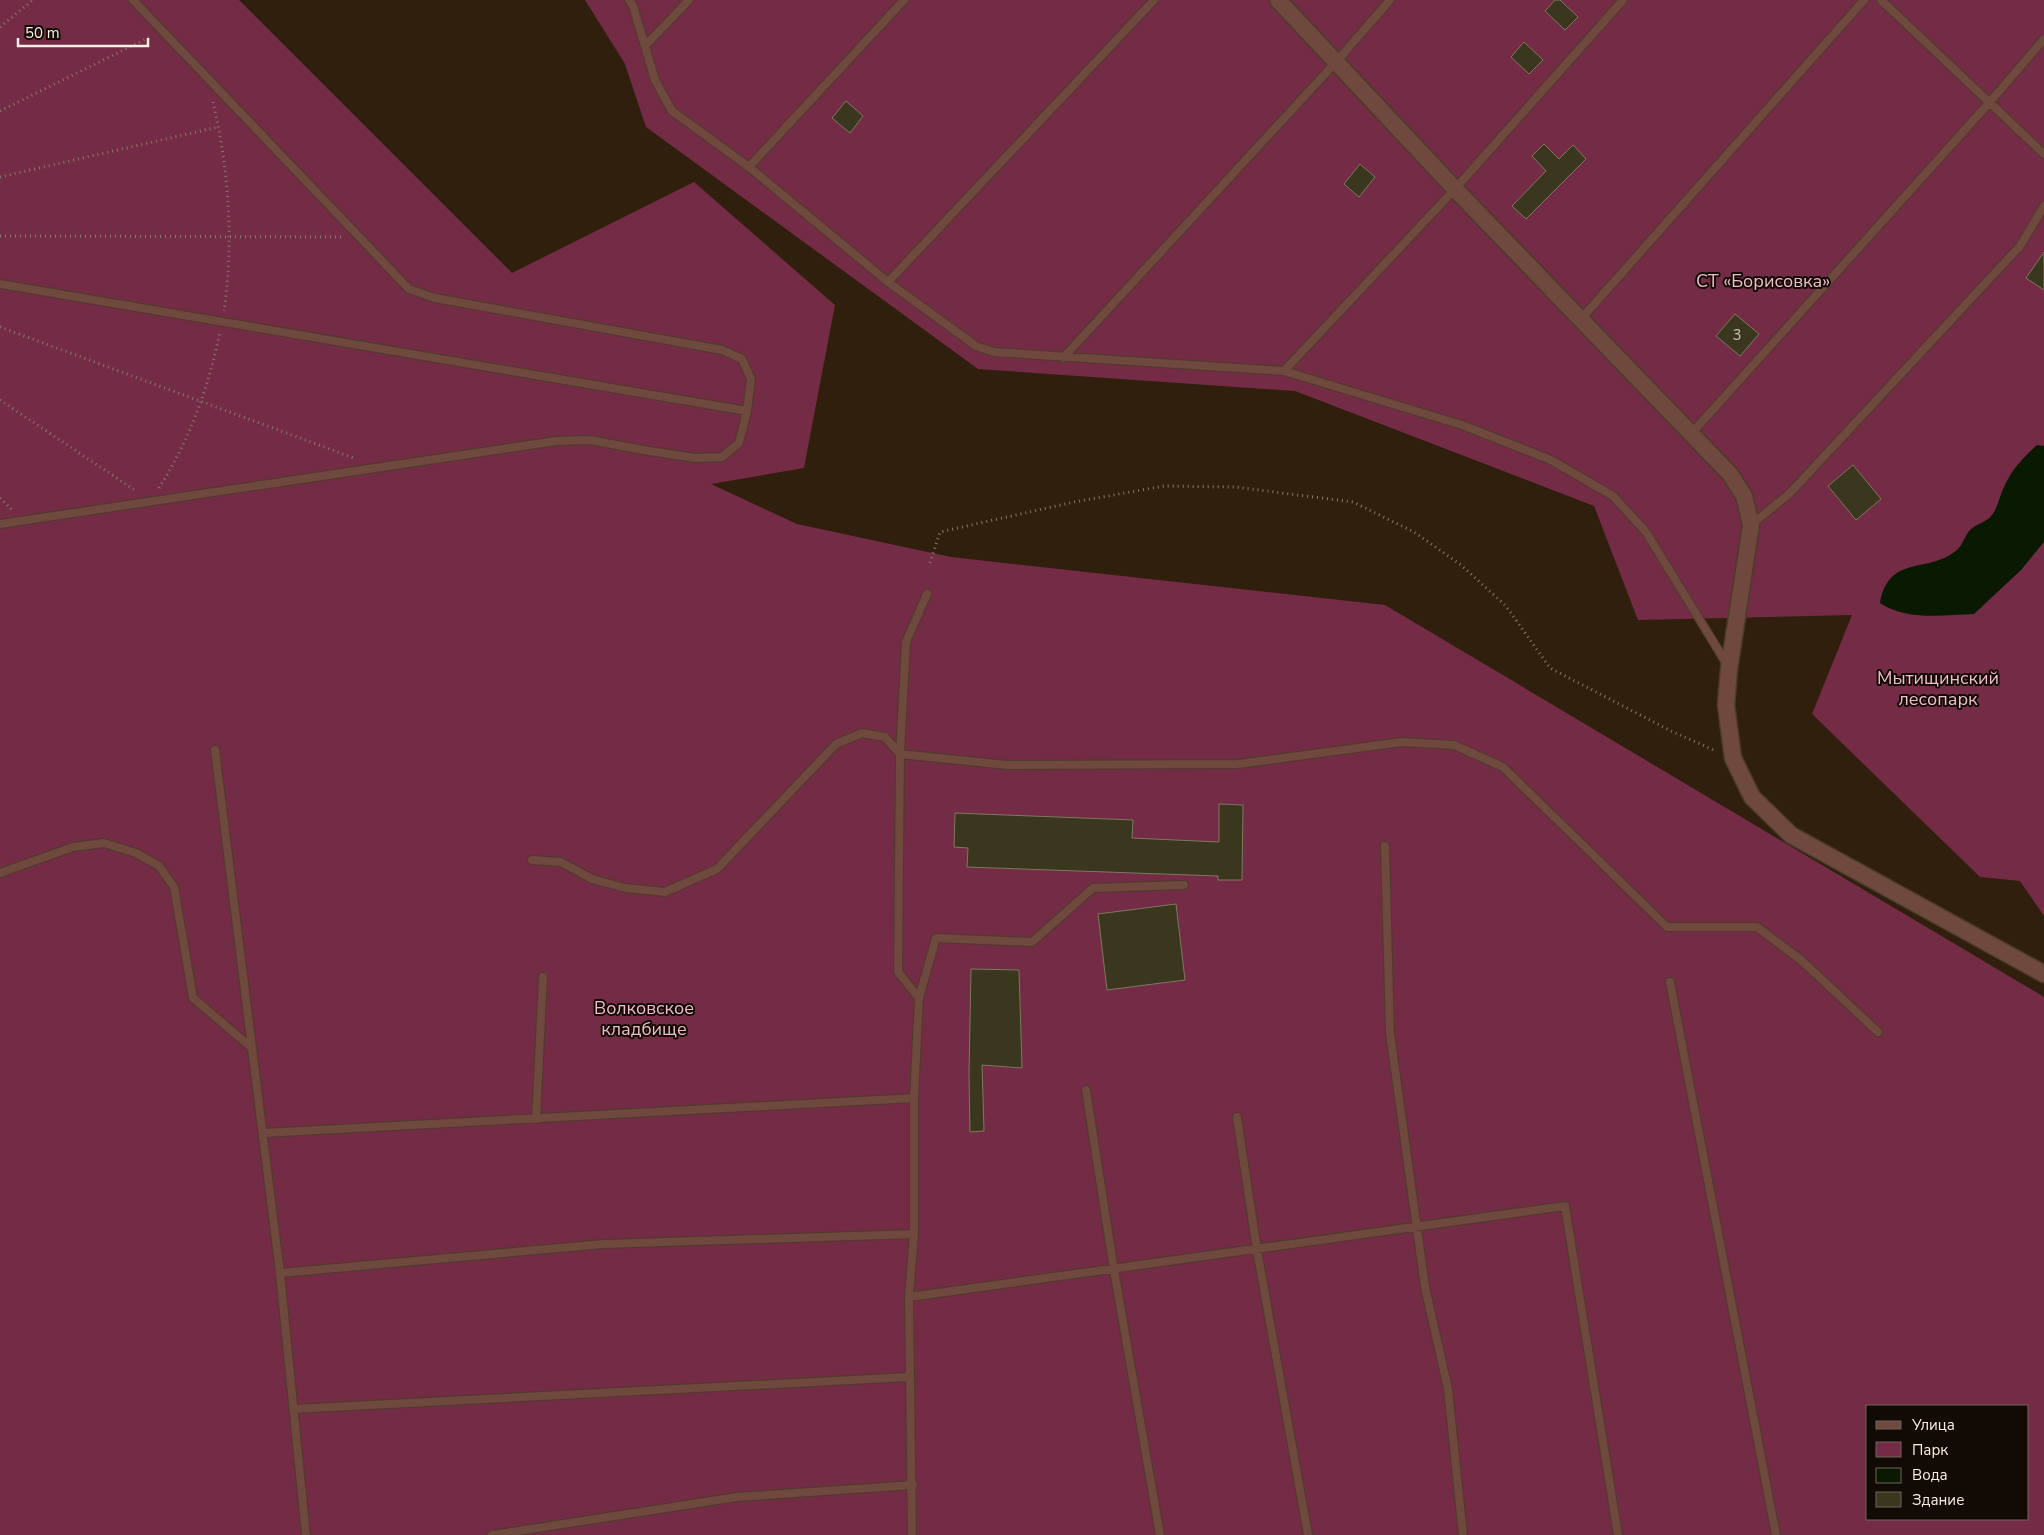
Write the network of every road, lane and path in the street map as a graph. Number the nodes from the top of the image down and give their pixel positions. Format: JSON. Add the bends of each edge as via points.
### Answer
{"nodes":[{"id":1,"x":33,"y":0,"type":"edge"},
{"id":2,"x":133,"y":0,"type":"edge"},
{"id":3,"x":629,"y":0,"type":"edge"},
{"id":4,"x":689,"y":0,"type":"edge"},
{"id":5,"x":904,"y":0,"type":"edge"},
{"id":6,"x":1154,"y":0,"type":"edge"},
{"id":7,"x":1278,"y":0,"type":"edge"},
{"id":8,"x":1390,"y":0,"type":"edge"},
{"id":9,"x":1623,"y":0,"type":"edge"},
{"id":10,"x":1864,"y":0,"type":"edge"},
{"id":11,"x":1881,"y":0,"type":"edge"},
{"id":12,"x":0,"y":27,"type":"edge"},
{"id":13,"x":162,"y":30,"type":"junction"},
{"id":14,"x":2044,"y":38,"type":"edge"},
{"id":15,"x":644,"y":46,"type":"junction"},
{"id":16,"x":1336,"y":62,"type":"junction"},
{"id":17,"x":207,"y":77,"type":"junction"},
{"id":18,"x":1989,"y":103,"type":"junction"},
{"id":19,"x":0,"y":112,"type":"edge"},
{"id":20,"x":218,"y":128,"type":"junction"},
{"id":21,"x":2044,"y":154,"type":"edge"},
{"id":22,"x":749,"y":167,"type":"junction"},
{"id":23,"x":0,"y":177,"type":"edge"},
{"id":24,"x":1455,"y":189,"type":"junction"},
{"id":25,"x":2044,"y":206,"type":"edge"},
{"id":26,"x":0,"y":236,"type":"edge"},
{"id":27,"x":230,"y":237,"type":"junction"},
{"id":28,"x":360,"y":237,"type":"junction"},
{"id":29,"x":888,"y":282,"type":"junction"},
{"id":30,"x":0,"y":284,"type":"edge"},
{"id":31,"x":1582,"y":319,"type":"junction"},
{"id":32,"x":222,"y":322,"type":"junction"},
{"id":33,"x":0,"y":327,"type":"edge"},
{"id":34,"x":1063,"y":358,"type":"junction"},
{"id":35,"x":1284,"y":371,"type":"junction"},
{"id":36,"x":0,"y":400,"type":"edge"},
{"id":37,"x":202,"y":403,"type":"junction"},
{"id":38,"x":747,"y":411,"type":"junction"},
{"id":39,"x":1691,"y":434,"type":"junction"},
{"id":40,"x":380,"y":468,"type":"junction"},
{"id":41,"x":151,"y":502,"type":"junction"},
{"id":42,"x":0,"y":524,"type":"edge"},
{"id":43,"x":1751,"y":525,"type":"junction"},
{"id":44,"x":930,"y":563,"type":"dead end"},
{"id":45,"x":927,"y":594,"type":"dead end"},
{"id":46,"x":1729,"y":669,"type":"junction"},
{"id":47,"x":214,"y":750,"type":"dead end"},
{"id":48,"x":900,"y":754,"type":"junction"},
{"id":49,"x":1733,"y":758,"type":"junction"},
{"id":50,"x":1385,"y":846,"type":"dead end"},
{"id":51,"x":532,"y":860,"type":"dead end"},
{"id":52,"x":0,"y":873,"type":"edge"},
{"id":53,"x":1184,"y":885,"type":"dead end"},
{"id":54,"x":2044,"y":974,"type":"edge"},
{"id":55,"x":543,"y":977,"type":"dead end"},
{"id":56,"x":1670,"y":982,"type":"dead end"},
{"id":57,"x":920,"y":998,"type":"junction"},
{"id":58,"x":1878,"y":1032,"type":"dead end"},
{"id":59,"x":252,"y":1048,"type":"junction"},
{"id":60,"x":1086,"y":1090,"type":"dead end"},
{"id":61,"x":914,"y":1098,"type":"junction"},
{"id":62,"x":1237,"y":1117,"type":"dead end"},
{"id":63,"x":536,"y":1119,"type":"junction"},
{"id":64,"x":263,"y":1134,"type":"junction"},
{"id":65,"x":1417,"y":1228,"type":"junction"},
{"id":66,"x":914,"y":1234,"type":"junction"},
{"id":67,"x":1258,"y":1250,"type":"junction"},
{"id":68,"x":1114,"y":1270,"type":"junction"},
{"id":69,"x":280,"y":1273,"type":"junction"},
{"id":70,"x":909,"y":1297,"type":"junction"},
{"id":71,"x":909,"y":1377,"type":"junction"},
{"id":72,"x":293,"y":1409,"type":"junction"},
{"id":73,"x":913,"y":1486,"type":"junction"},
{"id":74,"x":306,"y":1535,"type":"edge"},
{"id":75,"x":492,"y":1535,"type":"edge"},
{"id":76,"x":912,"y":1535,"type":"edge"},
{"id":77,"x":1160,"y":1535,"type":"edge"},
{"id":78,"x":1308,"y":1535,"type":"edge"},
{"id":79,"x":1463,"y":1535,"type":"edge"},
{"id":80,"x":1618,"y":1535,"type":"edge"},
{"id":81,"x":1776,"y":1535,"type":"edge"}],
"edges":[{"from":1,"to":12,"type":"path"},
{"from":2,"to":13,"type":"lane"},
{"from":3,"to":15,"type":"lane"},
{"from":4,"to":15,"type":"lane"},
{"from":5,"to":22,"type":"lane"},
{"from":6,"to":29,"type":"lane"},
{"from":7,"to":16,"type":"street"},
{"from":8,"to":16,"type":"lane"},
{"from":9,"to":24,"type":"lane"},
{"from":10,"to":31,"type":"lane"},
{"from":11,"to":18,"type":"lane"},
{"from":13,"to":17,"type":"lane"},
{"from":13,"to":19,"type":"path"},
{"from":14,"to":18,"type":"lane"},
{"from":15,"to":22,"type":"lane","via":[[655,80],[672,111]]},
{"from":16,"to":24,"type":"street"},
{"from":16,"to":34,"type":"lane"},
{"from":17,"to":20,"type":"path"},
{"from":17,"to":28,"type":"lane"},
{"from":18,"to":21,"type":"lane"},
{"from":18,"to":39,"type":"lane"},
{"from":20,"to":23,"type":"path"},
{"from":20,"to":27,"type":"path","via":[[228,189]]},
{"from":22,"to":29,"type":"lane"},
{"from":24,"to":31,"type":"street"},
{"from":24,"to":35,"type":"lane"},
{"from":25,"to":43,"type":"lane","via":[[2014,253],[1790,493]]},
{"from":26,"to":27,"type":"path"},
{"from":27,"to":28,"type":"path"},
{"from":27,"to":32,"type":"path","via":[[229,276]]},
{"from":28,"to":38,"type":"lane","via":[[409,289],[434,298],[729,353],[742,359],[751,379]]},
{"from":29,"to":34,"type":"lane","via":[[976,346],[994,352]]},
{"from":30,"to":32,"type":"lane"},
{"from":31,"to":39,"type":"street"},
{"from":32,"to":37,"type":"path"},
{"from":32,"to":38,"type":"lane"},
{"from":33,"to":37,"type":"path"},
{"from":34,"to":35,"type":"lane"},
{"from":35,"to":46,"type":"lane","via":[[1462,425],[1552,460],[1613,496],[1646,532]]},
{"from":36,"to":41,"type":"path"},
{"from":37,"to":40,"type":"path"},
{"from":37,"to":41,"type":"path","via":[[173,467]]},
{"from":38,"to":40,"type":"lane","via":[[739,443],[722,456],[695,458],[590,440],[556,441]]},
{"from":39,"to":43,"type":"street","via":[[1730,474],[1744,496]]},
{"from":40,"to":41,"type":"lane"},
{"from":41,"to":42,"type":"lane"},
{"from":43,"to":46,"type":"street"},
{"from":44,"to":49,"type":"path","via":[[940,532],[1164,486],[1235,487],[1353,502],[1414,532],[1461,565],[1506,606],[1550,668],[1671,731]]},
{"from":45,"to":48,"type":"lane","via":[[906,642]]},
{"from":46,"to":49,"type":"street","via":[[1726,705]]},
{"from":47,"to":59,"type":"lane"},
{"from":48,"to":51,"type":"lane","via":[[885,737],[862,733],[836,744],[717,869],[665,892],[625,888],[592,879],[561,862]]},
{"from":48,"to":57,"type":"lane","via":[[898,972]]},
{"from":48,"to":58,"type":"lane","via":[[1007,765],[1238,764],[1402,742],[1454,745],[1503,767],[1667,927],[1757,927],[1801,960]]},
{"from":49,"to":54,"type":"street","via":[[1752,797],[1791,835]]},
{"from":50,"to":65,"type":"lane","via":[[1390,1033]]},
{"from":52,"to":59,"type":"lane","via":[[72,847],[104,843],[136,853],[159,866],[174,887],[193,998]]},
{"from":53,"to":57,"type":"lane","via":[[1093,888],[1032,942],[936,938]]},
{"from":55,"to":63,"type":"lane"},
{"from":56,"to":81,"type":"lane"},
{"from":57,"to":61,"type":"lane"},
{"from":59,"to":64,"type":"lane"},
{"from":60,"to":68,"type":"lane"},
{"from":61,"to":63,"type":"lane"},
{"from":61,"to":66,"type":"lane"},
{"from":62,"to":67,"type":"lane"},
{"from":63,"to":64,"type":"lane"},
{"from":64,"to":69,"type":"lane"},
{"from":65,"to":67,"type":"lane"},
{"from":65,"to":79,"type":"lane","via":[[1425,1287],[1448,1389]]},
{"from":65,"to":80,"type":"lane","via":[[1565,1206]]},
{"from":66,"to":69,"type":"lane","via":[[604,1244]]},
{"from":66,"to":70,"type":"lane"},
{"from":67,"to":68,"type":"lane"},
{"from":67,"to":78,"type":"lane"},
{"from":68,"to":70,"type":"lane"},
{"from":68,"to":77,"type":"lane"},
{"from":69,"to":72,"type":"lane"},
{"from":70,"to":71,"type":"lane"},
{"from":71,"to":72,"type":"lane"},
{"from":71,"to":73,"type":"lane"},
{"from":72,"to":74,"type":"lane"},
{"from":73,"to":75,"type":"lane","via":[[738,1497]]},
{"from":73,"to":76,"type":"lane"}]}
